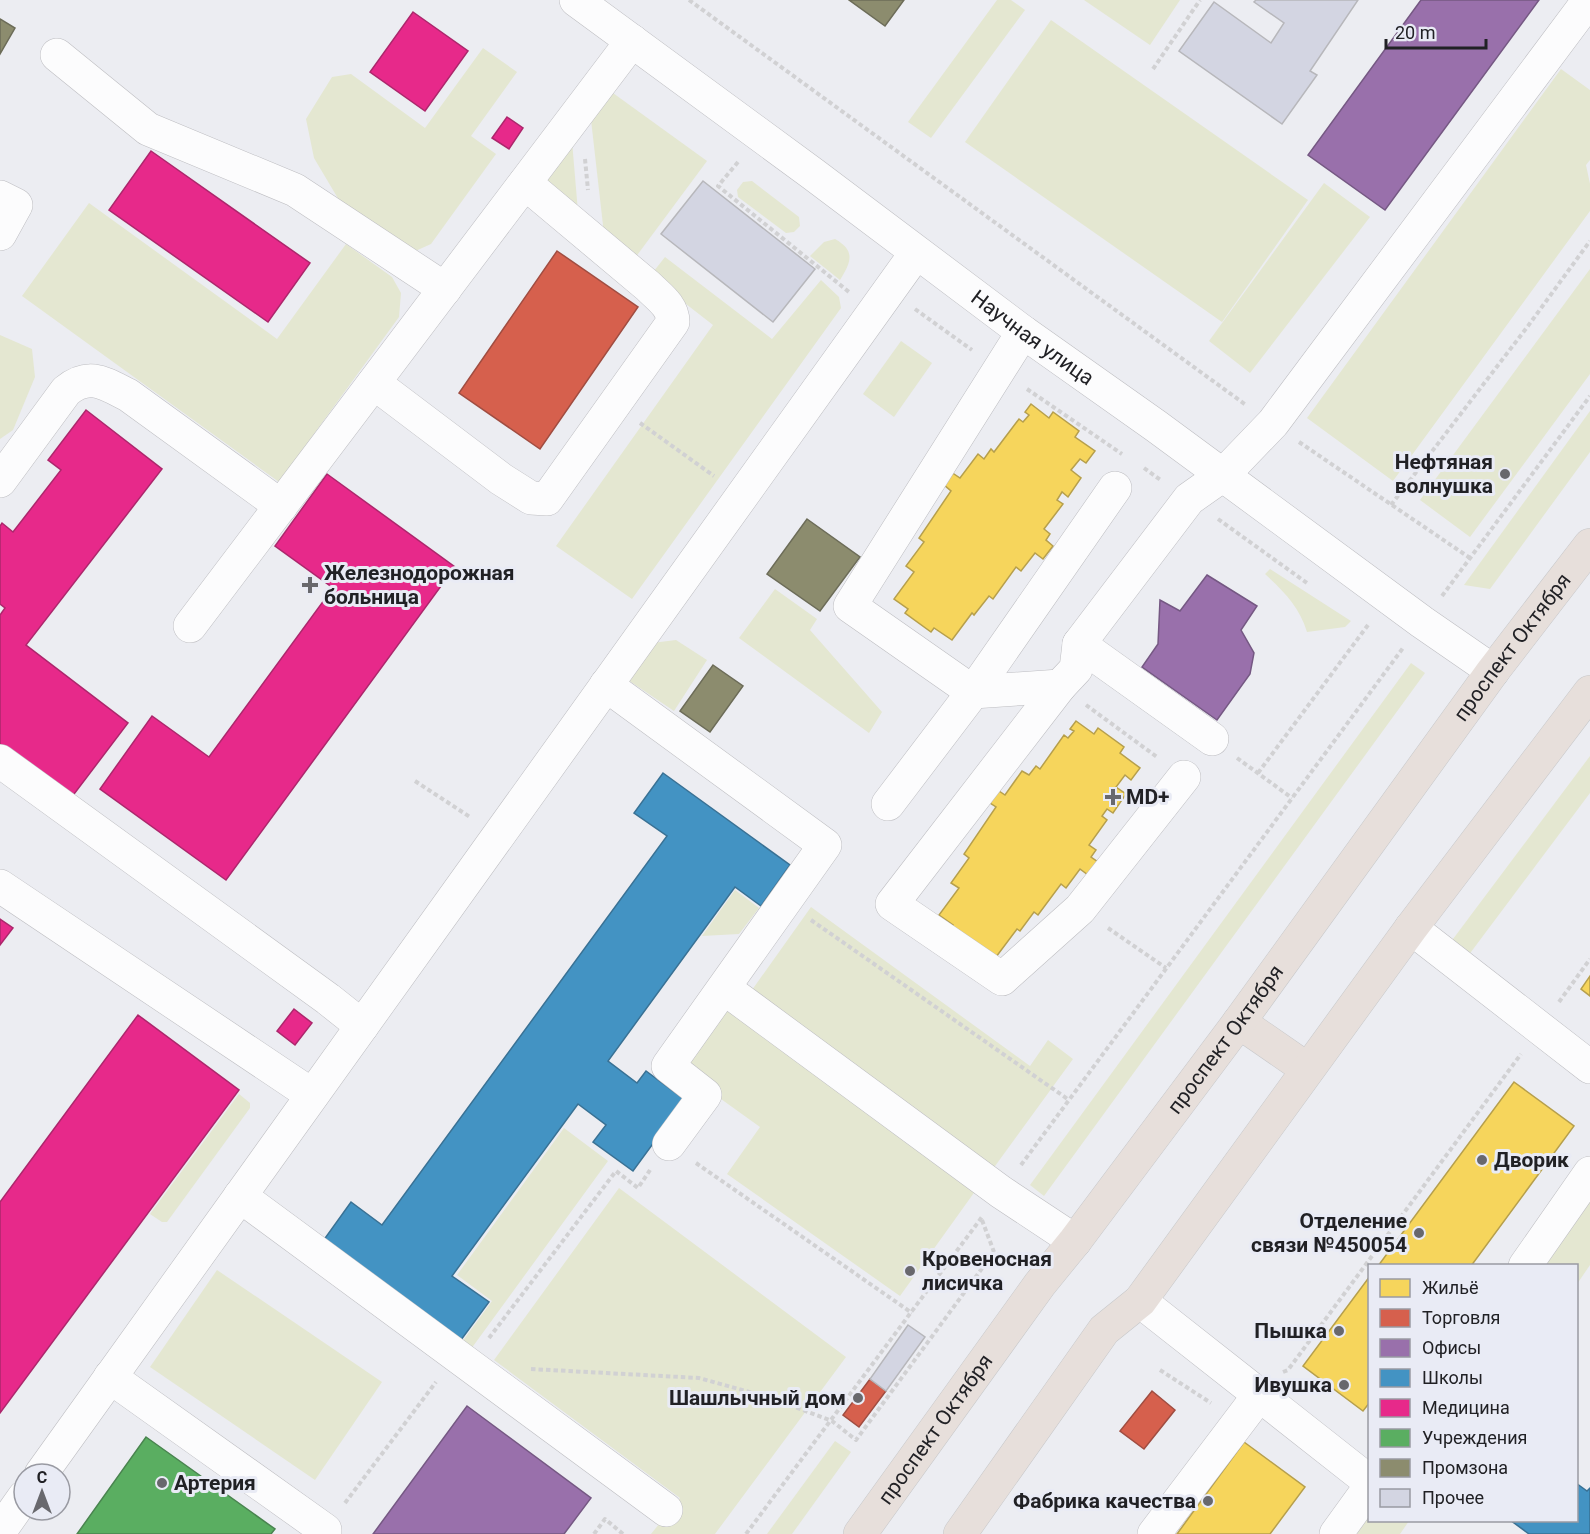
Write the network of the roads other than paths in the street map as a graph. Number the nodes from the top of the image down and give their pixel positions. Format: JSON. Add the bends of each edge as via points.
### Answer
{"nodes":[{"id":1,"x":576,"y":0,"type":"edge"},
{"id":2,"x":1589,"y":0,"type":"edge"},
{"id":3,"x":633,"y":41,"type":"junction"},
{"id":4,"x":57,"y":55,"type":"dead end"},
{"id":5,"x":525,"y":183,"type":"junction"},
{"id":6,"x":0,"y":197,"type":"edge"},
{"id":7,"x":0,"y":234,"type":"edge"},
{"id":8,"x":916,"y":253,"type":"junction"},
{"id":9,"x":445,"y":289,"type":"junction"},
{"id":10,"x":1023,"y":332,"type":"junction"},
{"id":11,"x":374,"y":383,"type":"junction"},
{"id":12,"x":1223,"y":475,"type":"junction"},
{"id":13,"x":0,"y":481,"type":"edge"},
{"id":14,"x":1115,"y":488,"type":"dead end"},
{"id":15,"x":280,"y":506,"type":"junction"},
{"id":16,"x":1590,"y":545,"type":"edge"},
{"id":17,"x":190,"y":626,"type":"dead end"},
{"id":18,"x":1079,"y":644,"type":"junction"},
{"id":19,"x":1493,"y":671,"type":"junction"},
{"id":20,"x":606,"y":685,"type":"junction"},
{"id":21,"x":1060,"y":686,"type":"junction"},
{"id":22,"x":973,"y":692,"type":"junction"},
{"id":23,"x":1590,"y":692,"type":"edge"},
{"id":24,"x":1212,"y":739,"type":"dead end"},
{"id":25,"x":0,"y":761,"type":"edge"},
{"id":26,"x":1184,"y":777,"type":"dead end"},
{"id":27,"x":888,"y":804,"type":"dead end"},
{"id":28,"x":0,"y":886,"type":"edge"},
{"id":29,"x":1411,"y":928,"type":"junction"},
{"id":30,"x":724,"y":988,"type":"junction"},
{"id":31,"x":1239,"y":1022,"type":"junction"},
{"id":32,"x":362,"y":1026,"type":"junction"},
{"id":33,"x":1590,"y":1067,"type":"edge"},
{"id":34,"x":1308,"y":1069,"type":"junction"},
{"id":35,"x":312,"y":1095,"type":"junction"},
{"id":36,"x":669,"y":1144,"type":"road end"},
{"id":37,"x":1590,"y":1173,"type":"edge"},
{"id":38,"x":240,"y":1196,"type":"junction"},
{"id":39,"x":1075,"y":1241,"type":"junction"},
{"id":40,"x":1526,"y":1264,"type":"edge"},
{"id":41,"x":1140,"y":1301,"type":"junction"},
{"id":42,"x":110,"y":1377,"type":"junction"},
{"id":43,"x":1256,"y":1392,"type":"junction"},
{"id":44,"x":50,"y":1462,"type":"edge"},
{"id":45,"x":1368,"y":1480,"type":"edge"},
{"id":46,"x":1368,"y":1490,"type":"edge"},
{"id":47,"x":666,"y":1510,"type":"dead end"},
{"id":48,"x":12,"y":1514,"type":"edge"},
{"id":49,"x":0,"y":1531,"type":"edge"},
{"id":50,"x":325,"y":1532,"type":"edge"},
{"id":51,"x":860,"y":1534,"type":"edge"},
{"id":52,"x":960,"y":1534,"type":"edge"},
{"id":53,"x":1154,"y":1534,"type":"edge"},
{"id":54,"x":1336,"y":1534,"type":"edge"}],
"edges":[{"from":1,"to":3,"type":"street","name":"Научная улица"},
{"from":2,"to":12,"type":"street","via":[[1273,423]]},
{"from":3,"to":5,"type":"street"},
{"from":3,"to":8,"type":"street","name":"Научная улица"},
{"from":4,"to":9,"type":"street","via":[[148,129],[295,190]]},
{"from":5,"to":9,"type":"street"},
{"from":5,"to":11,"type":"street","via":[[648,286],[673,313],[673,322],[547,499],[531,498],[501,479]]},
{"from":6,"to":7,"type":"street","via":[[16,206]]},
{"from":8,"to":10,"type":"street","name":"Научная улица"},
{"from":8,"to":20,"type":"street"},
{"from":9,"to":11,"type":"street"},
{"from":10,"to":12,"type":"street","name":"Научная улица"},
{"from":10,"to":22,"type":"street","via":[[850,606]]},
{"from":11,"to":15,"type":"street"},
{"from":12,"to":18,"type":"street","via":[[1189,499]]},
{"from":12,"to":19,"type":"street","name":"Научная улица"},
{"from":13,"to":15,"type":"street","via":[[66,392],[77,382],[90,380],[104,382],[128,395]]},
{"from":14,"to":22,"type":"street"},
{"from":15,"to":17,"type":"street"},
{"from":16,"to":19,"type":"main road","name":"проспект Октября"},
{"from":18,"to":21,"type":"street","via":[[1076,669]]},
{"from":18,"to":24,"type":"street"},
{"from":19,"to":31,"type":"main road","name":"проспект Октября"},
{"from":20,"to":30,"type":"street","via":[[825,845]]},
{"from":20,"to":32,"type":"street"},
{"from":21,"to":22,"type":"street"},
{"from":21,"to":26,"type":"street","via":[[892,904],[1002,979],[1080,909]]},
{"from":22,"to":27,"type":"street"},
{"from":23,"to":29,"type":"main road"},
{"from":25,"to":32,"type":"street"},
{"from":28,"to":35,"type":"street"},
{"from":29,"to":33,"type":"street"},
{"from":29,"to":34,"type":"main road"},
{"from":30,"to":36,"type":"street","via":[[668,1066],[705,1095]]},
{"from":30,"to":39,"type":"street","via":[[1001,1192]]},
{"from":31,"to":34,"type":"main road"},
{"from":31,"to":39,"type":"main road","name":"проспект Октября"},
{"from":32,"to":35,"type":"street"},
{"from":34,"to":41,"type":"main road"},
{"from":35,"to":38,"type":"street"},
{"from":37,"to":40,"type":"street"},
{"from":38,"to":42,"type":"street"},
{"from":38,"to":47,"type":"street"},
{"from":39,"to":51,"type":"main road","name":"проспект Октября"},
{"from":41,"to":43,"type":"street"},
{"from":41,"to":52,"type":"main road","via":[[1104,1330]]},
{"from":42,"to":44,"type":"street"},
{"from":42,"to":50,"type":"street"},
{"from":43,"to":45,"type":"street"},
{"from":43,"to":53,"type":"street","via":[[1239,1422]]},
{"from":46,"to":54,"type":"street"},
{"from":48,"to":49,"type":"street"}]}
